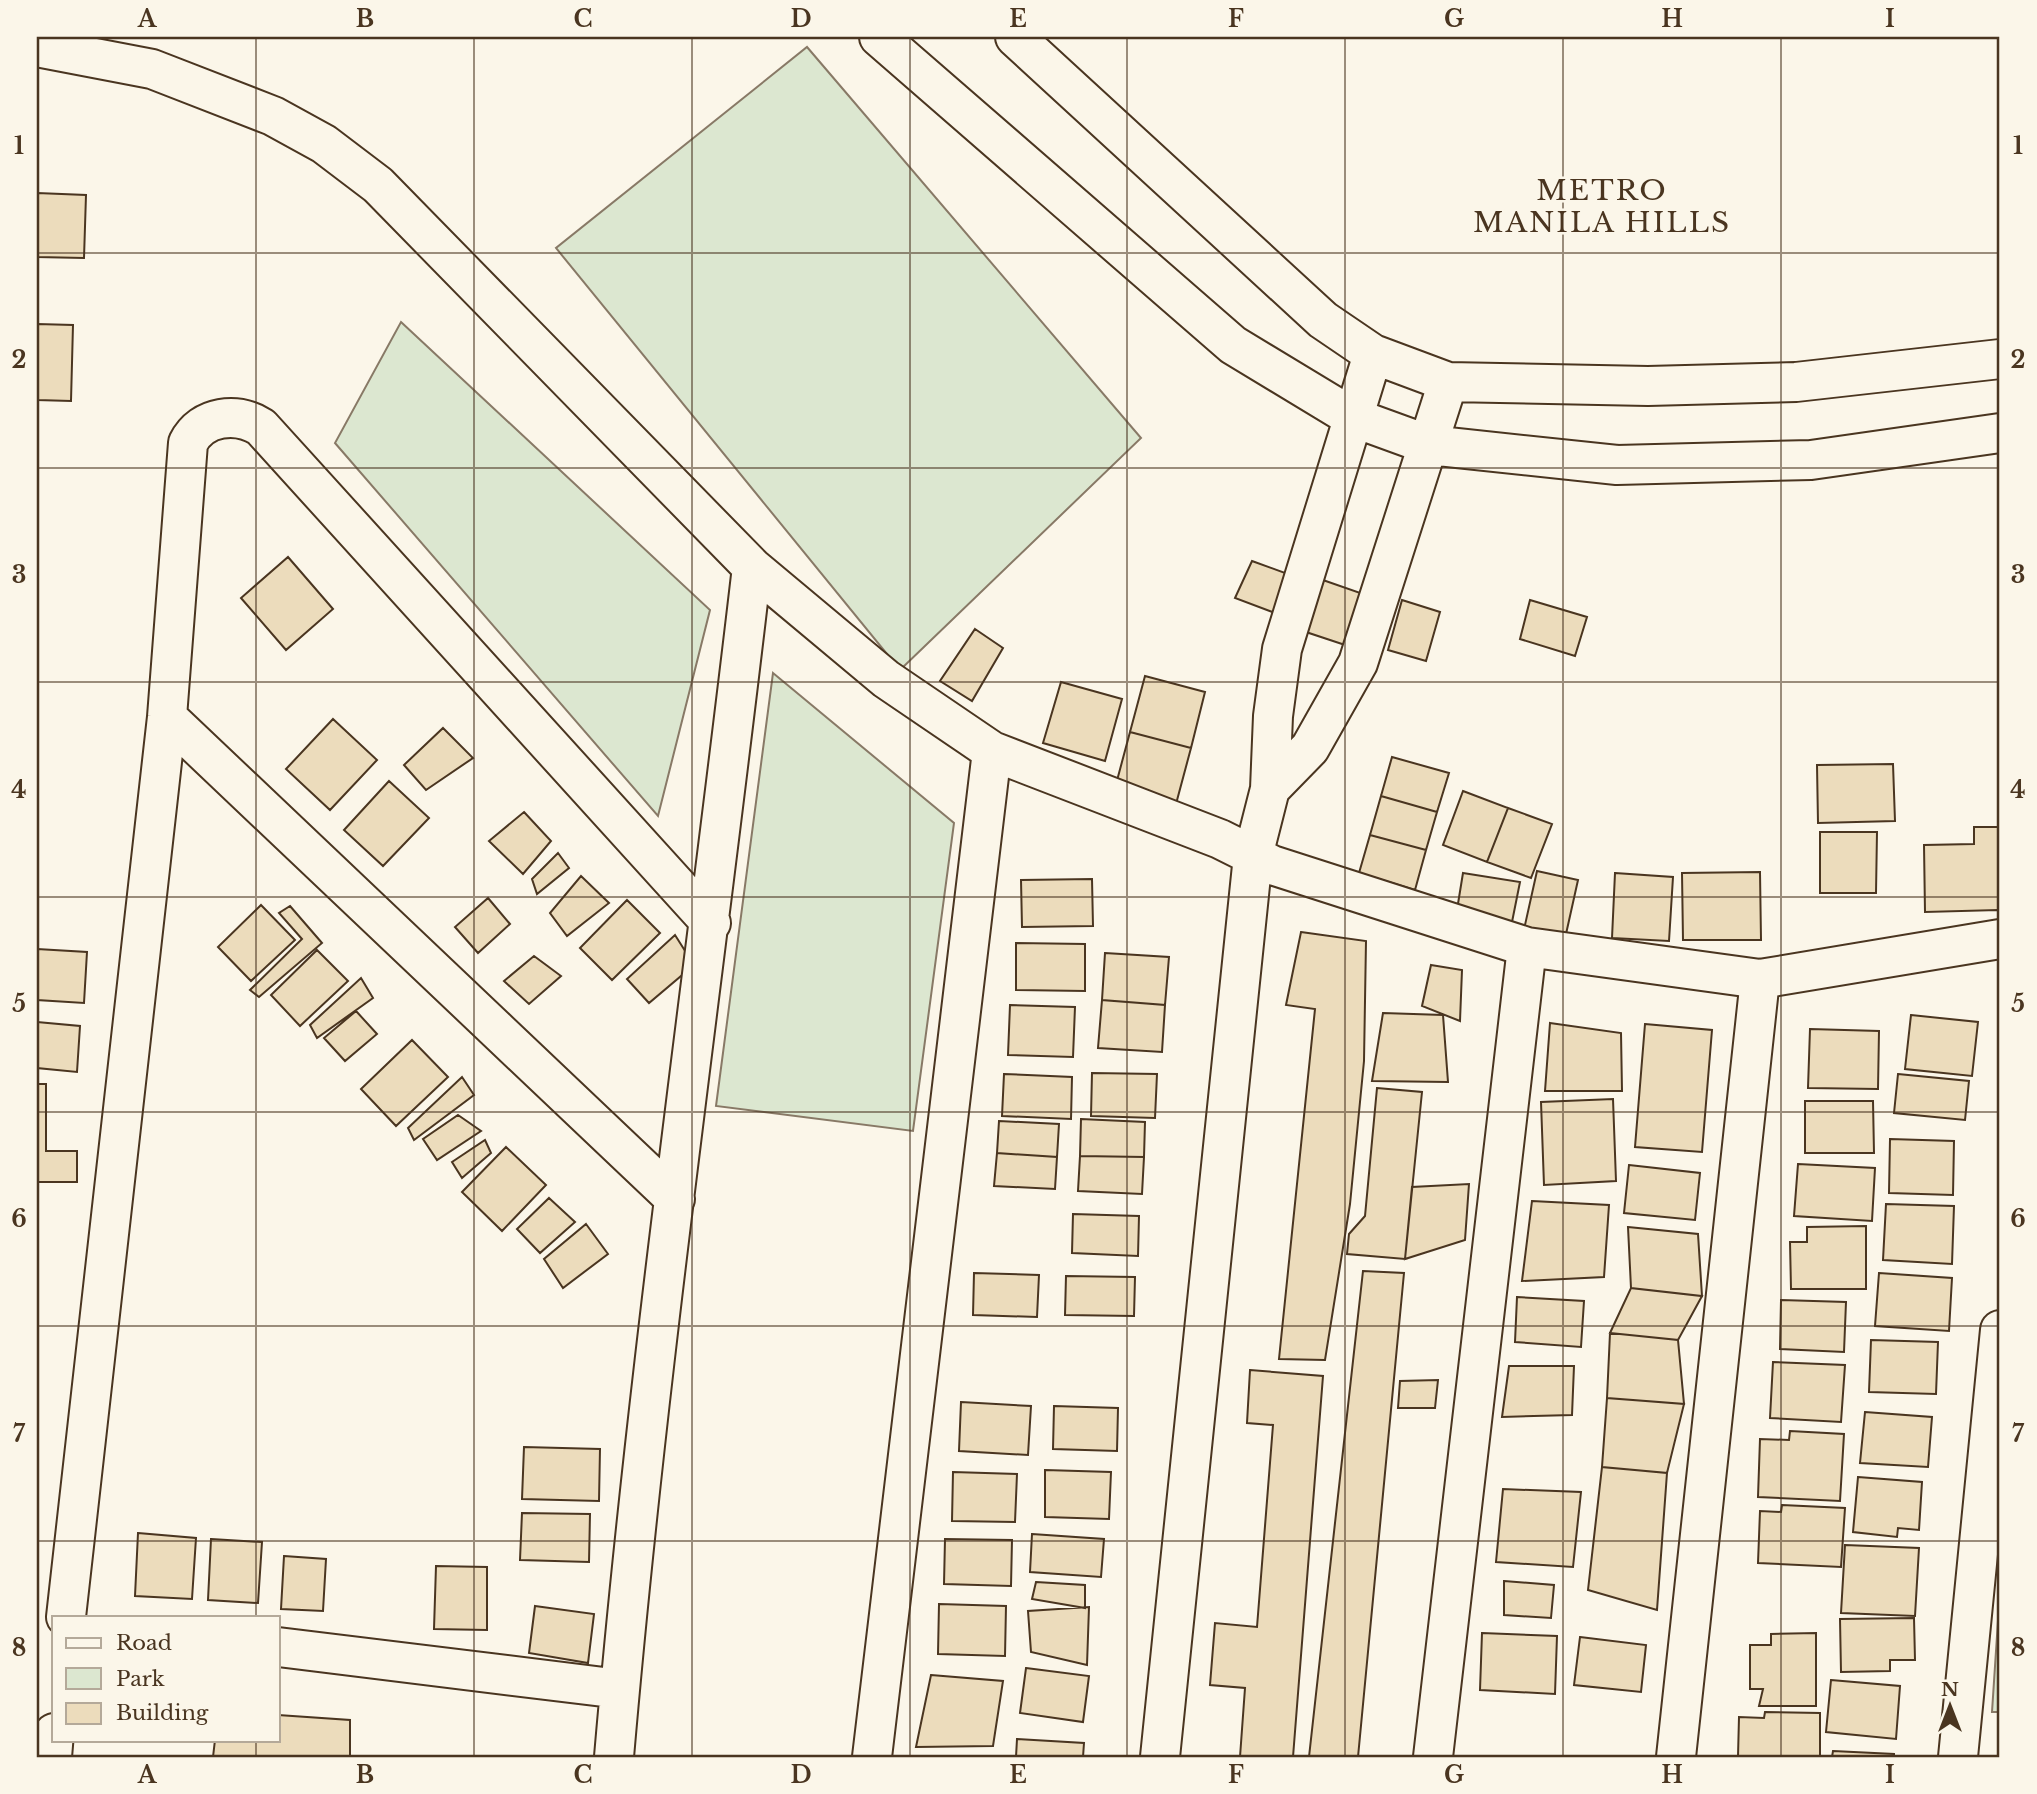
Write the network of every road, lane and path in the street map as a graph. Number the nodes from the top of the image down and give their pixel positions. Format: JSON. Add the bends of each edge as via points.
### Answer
{"nodes":[{"id":1,"x":879,"y":37,"type":"edge"},
{"id":2,"x":1015,"y":37,"type":"edge"},
{"id":3,"x":37,"y":47,"type":"edge"},
{"id":4,"x":1373,"y":354,"type":"junction"},
{"id":5,"x":2000,"y":359,"type":"edge"},
{"id":6,"x":1448,"y":382,"type":"junction"},
{"id":7,"x":1352,"y":417,"type":"junction"},
{"id":8,"x":2000,"y":433,"type":"edge"},
{"id":9,"x":1429,"y":445,"type":"junction"},
{"id":10,"x":752,"y":567,"type":"junction"},
{"id":11,"x":167,"y":717,"type":"junction"},
{"id":12,"x":992,"y":751,"type":"junction"},
{"id":13,"x":1270,"y":789,"type":"junction"},
{"id":14,"x":1253,"y":856,"type":"junction"},
{"id":15,"x":711,"y":923,"type":"junction"},
{"id":16,"x":2000,"y":939,"type":"edge"},
{"id":17,"x":1527,"y":947,"type":"junction"},
{"id":18,"x":1760,"y":979,"type":"junction"},
{"id":19,"x":674,"y":1199,"type":"junction"},
{"id":20,"x":2000,"y":1330,"type":"edge"},
{"id":21,"x":66,"y":1616,"type":"edge"},
{"id":22,"x":280,"y":1647,"type":"edge"},
{"id":23,"x":620,"y":1689,"type":"junction"},
{"id":24,"x":614,"y":1757,"type":"edge"},
{"id":25,"x":872,"y":1757,"type":"edge"},
{"id":26,"x":1160,"y":1757,"type":"edge"},
{"id":27,"x":1433,"y":1757,"type":"edge"},
{"id":28,"x":1676,"y":1757,"type":"edge"},
{"id":29,"x":1958,"y":1757,"type":"edge"}],
"edges":[{"from":1,"to":7,"type":"street","via":[[1233,345]]},
{"from":2,"to":4,"type":"street","via":[[1323,320]]},
{"from":3,"to":10,"type":"street","via":[[152,69],[273,116],[324,144],[378,185]]},
{"from":4,"to":6,"type":"street"},
{"from":4,"to":7,"type":"street"},
{"from":5,"to":6,"type":"street","via":[[1796,382],[1648,386]]},
{"from":6,"to":9,"type":"street"},
{"from":7,"to":9,"type":"street"},
{"from":7,"to":13,"type":"street","via":[[1282,649]]},
{"from":8,"to":9,"type":"street","via":[[1811,460],[1617,466]]},
{"from":9,"to":13,"type":"street","via":[[1358,663],[1310,748]]},
{"from":10,"to":12,"type":"street","via":[[887,679]]},
{"from":10,"to":15,"type":"street"},
{"from":11,"to":15,"type":"street","via":[[188,443],[194,431],[208,423],[246,418],[261,427]]},
{"from":11,"to":19,"type":"street"},
{"from":11,"to":21,"type":"street"},
{"from":12,"to":14,"type":"street"},
{"from":12,"to":25,"type":"street"},
{"from":13,"to":14,"type":"street"},
{"from":14,"to":17,"type":"street"},
{"from":14,"to":26,"type":"street"},
{"from":15,"to":19,"type":"street"},
{"from":16,"to":18,"type":"street"},
{"from":17,"to":18,"type":"street"},
{"from":17,"to":27,"type":"street"},
{"from":18,"to":28,"type":"street"},
{"from":19,"to":23,"type":"street"},
{"from":20,"to":29,"type":"street"},
{"from":22,"to":23,"type":"street"},
{"from":23,"to":24,"type":"street"}]}
